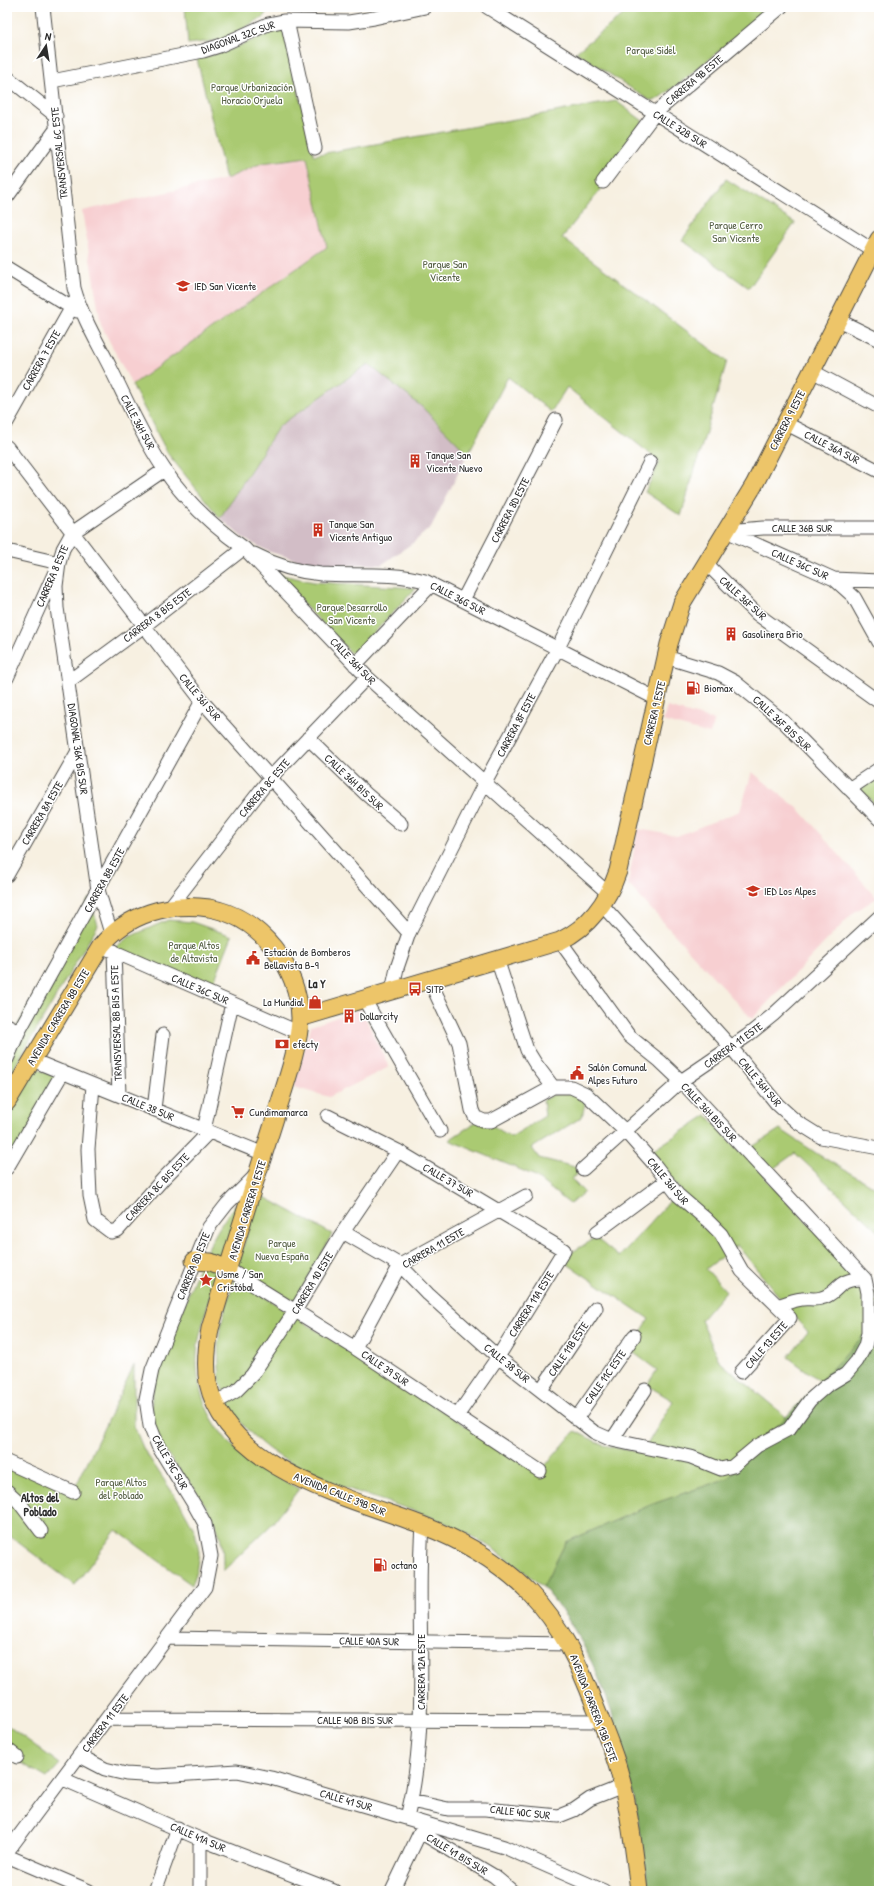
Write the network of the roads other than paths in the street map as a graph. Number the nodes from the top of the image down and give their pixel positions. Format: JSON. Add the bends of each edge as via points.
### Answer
{"nodes":[{"id":1,"x":43,"y":7,"type":"edge"},
{"id":2,"x":425,"y":7,"type":"edge"},
{"id":3,"x":781,"y":7,"type":"edge"},
{"id":4,"x":497,"y":9,"type":"edge"},
{"id":5,"x":287,"y":21,"type":"junction"},
{"id":6,"x":7,"y":77,"type":"edge"},
{"id":7,"x":52,"y":81,"type":"junction"},
{"id":8,"x":655,"y":113,"type":"junction"},
{"id":9,"x":56,"y":122,"type":"junction"},
{"id":10,"x":315,"y":148,"type":"dead end"},
{"id":11,"x":602,"y":182,"type":"dead end"},
{"id":12,"x":7,"y":197,"type":"edge"},
{"id":13,"x":876,"y":245,"type":"edge"},
{"id":14,"x":7,"y":268,"type":"edge"},
{"id":15,"x":74,"y":302,"type":"junction"},
{"id":16,"x":838,"y":320,"type":"junction"},
{"id":17,"x":879,"y":340,"type":"edge"},
{"id":18,"x":812,"y":371,"type":"junction"},
{"id":19,"x":879,"y":407,"type":"edge"},
{"id":20,"x":556,"y":420,"type":"dead end"},
{"id":21,"x":7,"y":422,"type":"edge"},
{"id":22,"x":785,"y":423,"type":"junction"},
{"id":23,"x":7,"y":447,"type":"edge"},
{"id":24,"x":650,"y":462,"type":"dead end"},
{"id":25,"x":164,"y":470,"type":"junction"},
{"id":26,"x":879,"y":471,"type":"edge"},
{"id":27,"x":879,"y":528,"type":"edge"},
{"id":28,"x":726,"y":531,"type":"junction"},
{"id":29,"x":72,"y":533,"type":"junction"},
{"id":30,"x":244,"y":548,"type":"junction"},
{"id":31,"x":7,"y":551,"type":"edge"},
{"id":32,"x":58,"y":563,"type":"junction"},
{"id":33,"x":706,"y":563,"type":"junction"},
{"id":34,"x":834,"y":579,"type":"junction"},
{"id":35,"x":879,"y":581,"type":"edge"},
{"id":36,"x":432,"y":584,"type":"junction"},
{"id":37,"x":464,"y":600,"type":"junction"},
{"id":38,"x":144,"y":626,"type":"junction"},
{"id":39,"x":879,"y":642,"type":"edge"},
{"id":40,"x":558,"y":648,"type":"junction"},
{"id":41,"x":666,"y":658,"type":"junction"},
{"id":42,"x":355,"y":665,"type":"junction"},
{"id":43,"x":367,"y":677,"type":"junction"},
{"id":44,"x":7,"y":678,"type":"edge"},
{"id":45,"x":69,"y":681,"type":"junction"},
{"id":46,"x":657,"y":699,"type":"junction"},
{"id":47,"x":202,"y":702,"type":"junction"},
{"id":48,"x":879,"y":702,"type":"edge"},
{"id":49,"x":308,"y":738,"type":"junction"},
{"id":50,"x":78,"y":751,"type":"junction"},
{"id":51,"x":879,"y":768,"type":"edge"},
{"id":52,"x":271,"y":777,"type":"junction"},
{"id":53,"x":485,"y":782,"type":"junction"},
{"id":54,"x":849,"y":789,"type":"junction"},
{"id":55,"x":879,"y":819,"type":"edge"},
{"id":56,"x":401,"y":824,"type":"dead end"},
{"id":57,"x":7,"y":875,"type":"edge"},
{"id":58,"x":98,"y":890,"type":"junction"},
{"id":59,"x":605,"y":899,"type":"junction"},
{"id":60,"x":170,"y":907,"type":"junction"},
{"id":61,"x":879,"y":917,"type":"edge"},
{"id":62,"x":409,"y":933,"type":"junction"},
{"id":63,"x":560,"y":941,"type":"junction"},
{"id":64,"x":108,"y":943,"type":"junction"},
{"id":65,"x":497,"y":959,"type":"junction"},
{"id":66,"x":429,"y":979,"type":"junction"},
{"id":67,"x":392,"y":991,"type":"junction"},
{"id":68,"x":364,"y":999,"type":"junction"},
{"id":69,"x":232,"y":1003,"type":"junction"},
{"id":70,"x":7,"y":1025,"type":"edge"},
{"id":71,"x":299,"y":1025,"type":"junction"},
{"id":72,"x":19,"y":1031,"type":"junction"},
{"id":73,"x":163,"y":1035,"type":"dead end"},
{"id":74,"x":731,"y":1047,"type":"junction"},
{"id":75,"x":7,"y":1060,"type":"edge"},
{"id":76,"x":32,"y":1060,"type":"junction"},
{"id":77,"x":63,"y":1072,"type":"junction"},
{"id":78,"x":681,"y":1081,"type":"junction"},
{"id":79,"x":93,"y":1085,"type":"junction"},
{"id":80,"x":553,"y":1087,"type":"junction"},
{"id":81,"x":119,"y":1095,"type":"junction"},
{"id":82,"x":7,"y":1102,"type":"edge"},
{"id":83,"x":154,"y":1109,"type":"junction"},
{"id":84,"x":328,"y":1116,"type":"dead end"},
{"id":85,"x":207,"y":1131,"type":"junction"},
{"id":86,"x":440,"y":1131,"type":"dead end"},
{"id":87,"x":625,"y":1131,"type":"junction"},
{"id":88,"x":879,"y":1148,"type":"edge"},
{"id":89,"x":398,"y":1151,"type":"junction"},
{"id":90,"x":264,"y":1154,"type":"junction"},
{"id":91,"x":7,"y":1167,"type":"edge"},
{"id":92,"x":583,"y":1169,"type":"dead end"},
{"id":93,"x":258,"y":1172,"type":"junction"},
{"id":94,"x":667,"y":1180,"type":"junction"},
{"id":95,"x":526,"y":1196,"type":"dead end"},
{"id":96,"x":499,"y":1210,"type":"junction"},
{"id":97,"x":343,"y":1232,"type":"junction"},
{"id":98,"x":597,"y":1232,"type":"dead end"},
{"id":99,"x":564,"y":1250,"type":"joint"},
{"id":100,"x":194,"y":1261,"type":"junction"},
{"id":101,"x":400,"y":1265,"type":"junction"},
{"id":102,"x":228,"y":1269,"type":"junction"},
{"id":103,"x":865,"y":1279,"type":"junction"},
{"id":104,"x":778,"y":1306,"type":"junction"},
{"id":105,"x":596,"y":1308,"type":"dead end"},
{"id":106,"x":295,"y":1311,"type":"junction"},
{"id":107,"x":790,"y":1318,"type":"joint"},
{"id":108,"x":167,"y":1329,"type":"joint"},
{"id":109,"x":634,"y":1336,"type":"dead end"},
{"id":110,"x":355,"y":1348,"type":"junction"},
{"id":111,"x":498,"y":1357,"type":"junction"},
{"id":112,"x":742,"y":1372,"type":"dead end"},
{"id":113,"x":541,"y":1390,"type":"junction"},
{"id":114,"x":645,"y":1390,"type":"dead end"},
{"id":115,"x":214,"y":1402,"type":"junction"},
{"id":116,"x":457,"y":1416,"type":"junction"},
{"id":117,"x":576,"y":1419,"type":"junction"},
{"id":118,"x":612,"y":1440,"type":"junction"},
{"id":119,"x":7,"y":1462,"type":"edge"},
{"id":120,"x":540,"y":1471,"type":"dead end"},
{"id":121,"x":7,"y":1491,"type":"edge"},
{"id":122,"x":73,"y":1492,"type":"dead end"},
{"id":123,"x":422,"y":1525,"type":"junction"},
{"id":124,"x":41,"y":1531,"type":"dead end"},
{"id":125,"x":202,"y":1593,"type":"joint"},
{"id":126,"x":169,"y":1638,"type":"junction"},
{"id":127,"x":422,"y":1642,"type":"junction"},
{"id":128,"x":569,"y":1644,"type":"junction"},
{"id":129,"x":109,"y":1718,"type":"junction"},
{"id":130,"x":421,"y":1720,"type":"junction"},
{"id":131,"x":601,"y":1721,"type":"junction"},
{"id":132,"x":80,"y":1756,"type":"junction"},
{"id":133,"x":63,"y":1780,"type":"junction"},
{"id":134,"x":623,"y":1786,"type":"junction"},
{"id":135,"x":411,"y":1801,"type":"junction"},
{"id":136,"x":407,"y":1818,"type":"junction"},
{"id":137,"x":178,"y":1828,"type":"junction"},
{"id":138,"x":422,"y":1828,"type":"junction"},
{"id":139,"x":200,"y":1839,"type":"junction"},
{"id":140,"x":7,"y":1852,"type":"edge"},
{"id":141,"x":7,"y":1856,"type":"edge"},
{"id":142,"x":313,"y":1887,"type":"edge"},
{"id":143,"x":89,"y":1891,"type":"edge"},
{"id":144,"x":155,"y":1891,"type":"edge"},
{"id":145,"x":200,"y":1891,"type":"edge"},
{"id":146,"x":334,"y":1891,"type":"edge"},
{"id":147,"x":392,"y":1891,"type":"edge"},
{"id":148,"x":512,"y":1891,"type":"edge"},
{"id":149,"x":604,"y":1891,"type":"edge"},
{"id":150,"x":639,"y":1891,"type":"edge"}],
"edges":[{"from":1,"to":7,"type":"street","name":"TRANSVERSAL 6C ESTE"},
{"from":2,"to":5,"type":"street","name":"DIAGONAL 32C SUR","via":[[349,22]]},
{"from":3,"to":8,"type":"street","name":"CARRERA 9B ESTE"},
{"from":4,"to":8,"type":"street","name":"CALLE 32B SUR"},
{"from":5,"to":7,"type":"street","name":"DIAGONAL 32C SUR","via":[[268,24],[203,51]]},
{"from":5,"to":10,"type":"street"},
{"from":6,"to":9,"type":"street"},
{"from":7,"to":9,"type":"street","name":"TRANSVERSAL 6C ESTE"},
{"from":8,"to":11,"type":"street","name":"CARRERA 9B ESTE"},
{"from":8,"to":13,"type":"street","name":"CALLE 32B SUR"},
{"from":9,"to":12,"type":"street"},
{"from":9,"to":15,"type":"street","name":"TRANSVERSAL 6C ESTE"},
{"from":13,"to":16,"type":"main road","name":"CARRERA 9 ESTE"},
{"from":14,"to":15,"type":"street"},
{"from":15,"to":21,"type":"street","name":"CARRERA 7 ESTE"},
{"from":15,"to":25,"type":"street","name":"CALLE 36H SUR","via":[[85,316],[133,415]]},
{"from":16,"to":17,"type":"street"},
{"from":16,"to":18,"type":"main road","name":"CARRERA 9 ESTE"},
{"from":18,"to":19,"type":"street"},
{"from":18,"to":22,"type":"main road","name":"CARRERA 9 ESTE"},
{"from":20,"to":37,"type":"street","name":"CARRERA 8D ESTE"},
{"from":22,"to":26,"type":"street","name":"CALLE 36A SUR"},
{"from":22,"to":28,"type":"main road","name":"CARRERA 9 ESTE","via":[[754,485]]},
{"from":23,"to":29,"type":"street","name":"CALLE 36I SUR"},
{"from":24,"to":40,"type":"street","name":"CARRERA 8F ESTE"},
{"from":25,"to":29,"type":"street","name":"CARRERA 8 ESTE"},
{"from":25,"to":30,"type":"street","name":"CALLE 36H SUR","via":[[208,518]]},
{"from":27,"to":28,"type":"street","name":"CALLE 36B SUR","via":[[763,528]]},
{"from":28,"to":33,"type":"main road","name":"CARRERA 9 ESTE"},
{"from":28,"to":34,"type":"street","name":"CALLE 36C SUR"},
{"from":29,"to":32,"type":"street","name":"CARRERA 8 ESTE"},
{"from":29,"to":38,"type":"street","name":"CALLE 36I SUR"},
{"from":30,"to":36,"type":"street","name":"CALLE 36G SUR","via":[[268,561],[308,572],[402,576]]},
{"from":30,"to":38,"type":"street","name":"CARRERA 8 BIS ESTE"},
{"from":30,"to":42,"type":"street","name":"CALLE 36H SUR"},
{"from":31,"to":32,"type":"street"},
{"from":32,"to":44,"type":"street","name":"CARRERA 8 ESTE"},
{"from":32,"to":45,"type":"street","name":"DIAGONAL 36K BIS SUR","via":[[57,608]]},
{"from":33,"to":41,"type":"main road","name":"CARRERA 9 ESTE","via":[[682,603]]},
{"from":33,"to":48,"type":"street","name":"CALLE 36F SUR","via":[[757,614]]},
{"from":34,"to":35,"type":"street","name":"CALLE 36C SUR"},
{"from":34,"to":39,"type":"street","via":[[854,597]]},
{"from":36,"to":37,"type":"street","name":"CALLE 36G SUR"},
{"from":36,"to":42,"type":"street"},
{"from":37,"to":40,"type":"street","name":"CALLE 36G SUR"},
{"from":38,"to":45,"type":"street","name":"CARRERA 8 BIS ESTE"},
{"from":38,"to":47,"type":"street","name":"CALLE 36I SUR"},
{"from":40,"to":46,"type":"street","name":"CALLE 36G SUR"},
{"from":40,"to":53,"type":"street","name":"CARRERA 8F ESTE"},
{"from":41,"to":46,"type":"main road","name":"CARRERA 9 ESTE"},
{"from":41,"to":54,"type":"street","name":"CALLE 36F BIS SUR","via":[[718,673],[736,682],[783,721]]},
{"from":42,"to":43,"type":"street","name":"CALLE 36H SUR"},
{"from":43,"to":49,"type":"street","name":"CARRERA 8C ESTE"},
{"from":43,"to":53,"type":"street","name":"CALLE 36H SUR"},
{"from":45,"to":50,"type":"street","name":"DIAGONAL 36K BIS SUR"},
{"from":46,"to":59,"type":"main road","name":"CARRERA 9 ESTE","via":[[618,871]]},
{"from":47,"to":52,"type":"street","name":"CALLE 36I SUR"},
{"from":47,"to":58,"type":"street","name":"CARRERA 8B ESTE"},
{"from":49,"to":52,"type":"street","name":"CARRERA 8C ESTE"},
{"from":49,"to":56,"type":"street","name":"CALLE 36H BIS SUR"},
{"from":50,"to":57,"type":"street","name":"CARRERA 8A ESTE"},
{"from":50,"to":58,"type":"street","name":"DIAGONAL 36K BIS SUR"},
{"from":51,"to":54,"type":"street"},
{"from":52,"to":60,"type":"street","name":"CARRERA 8C ESTE"},
{"from":52,"to":62,"type":"street","name":"CALLE 36I SUR"},
{"from":53,"to":59,"type":"street","name":"CALLE 36H SUR"},
{"from":53,"to":62,"type":"street","name":"CARRERA 8F ESTE"},
{"from":54,"to":55,"type":"street","name":"CALLE 36F BIS SUR"},
{"from":58,"to":64,"type":"street","name":"DIAGONAL 36K BIS SUR"},
{"from":58,"to":72,"type":"street","name":"CARRERA 8B ESTE"},
{"from":59,"to":63,"type":"main road","name":"CARRERA 9 ESTE","via":[[581,928]]},
{"from":59,"to":74,"type":"street","name":"CALLE 36H SUR"},
{"from":60,"to":64,"type":"main road","via":[[137,918]]},
{"from":60,"to":71,"type":"main road","via":[[217,910],[233,916],[260,934],[279,953],[292,974],[296,987]]},
{"from":61,"to":74,"type":"street","name":"CARRERA 11 ESTE","via":[[773,1015]]},
{"from":62,"to":67,"type":"street","name":"CARRERA 8F ESTE"},
{"from":63,"to":65,"type":"main road","name":"CARRERA 9 ESTE"},
{"from":63,"to":78,"type":"street","name":"CALLE 36H BIS SUR","via":[[629,1036]]},
{"from":64,"to":69,"type":"street","name":"CALLE 36C SUR"},
{"from":64,"to":76,"type":"main road","name":"AVENIDA CARRERA 8B ESTE"},
{"from":64,"to":81,"type":"street","name":"TRANSVERSAL 8B BIS A ESTE"},
{"from":65,"to":66,"type":"main road","name":"CARRERA 9 ESTE"},
{"from":65,"to":80,"type":"street","via":[[527,1050]]},
{"from":66,"to":67,"type":"main road","name":"CARRERA 9 ESTE"},
{"from":66,"to":80,"type":"street","via":[[459,1044],[475,1117],[491,1121]]},
{"from":67,"to":68,"type":"main road","name":"CARRERA 9 ESTE"},
{"from":68,"to":71,"type":"main road","name":"CARRERA 9 ESTE"},
{"from":68,"to":86,"type":"street"},
{"from":69,"to":71,"type":"street","name":"CALLE 36C SUR"},
{"from":69,"to":85,"type":"street"},
{"from":70,"to":72,"type":"street"},
{"from":71,"to":90,"type":"main road","name":"AVENIDA CARRERA 9 ESTE"},
{"from":72,"to":75,"type":"street","name":"CARRERA 8B ESTE"},
{"from":73,"to":83,"type":"street"},
{"from":74,"to":78,"type":"street","name":"CARRERA 11 ESTE"},
{"from":74,"to":88,"type":"street","name":"CALLE 36H SUR","via":[[777,1104],[797,1122],[821,1137]]},
{"from":76,"to":77,"type":"street","name":"CALLE 38 SUR"},
{"from":76,"to":82,"type":"main road","name":"AVENIDA CARRERA 8B ESTE"},
{"from":77,"to":79,"type":"street","name":"CALLE 38 SUR"},
{"from":77,"to":91,"type":"street"},
{"from":78,"to":87,"type":"street","name":"CARRERA 11 ESTE"},
{"from":78,"to":103,"type":"street","name":"CALLE 36H BIS SUR"},
{"from":79,"to":81,"type":"street","name":"CALLE 38 SUR"},
{"from":79,"to":85,"type":"street","name":"CARRERA 8C BIS ESTE","via":[[88,1149],[90,1196],[95,1220],[102,1228],[111,1232],[118,1230]]},
{"from":80,"to":87,"type":"street","name":"CALLE 36I SUR","via":[[571,1087],[586,1094]]},
{"from":81,"to":83,"type":"street","name":"CALLE 38 SUR"},
{"from":83,"to":85,"type":"street","name":"CALLE 38 SUR"},
{"from":84,"to":89,"type":"street","name":"CALLE 37 SUR"},
{"from":85,"to":90,"type":"street","name":"CALLE 38 SUR"},
{"from":87,"to":92,"type":"street","name":"CARRERA 11 ESTE"},
{"from":87,"to":94,"type":"street","name":"CALLE 36I SUR"},
{"from":89,"to":96,"type":"street","name":"CALLE 37 SUR"},
{"from":89,"to":97,"type":"street","name":"CARRERA 10 ESTE"},
{"from":90,"to":93,"type":"main road","name":"AVENIDA CARRERA 9 ESTE"},
{"from":93,"to":100,"type":"street","name":"CARRERA 8D ESTE","via":[[215,1218]]},
{"from":93,"to":102,"type":"main road","name":"AVENIDA CARRERA 9 ESTE"},
{"from":94,"to":98,"type":"street"},
{"from":94,"to":104,"type":"street","name":"CALLE 36I SUR","via":[[678,1195],[721,1234],[742,1271]]},
{"from":95,"to":96,"type":"street","name":"CARRERA 11 ESTE"},
{"from":96,"to":99,"type":"street","name":"CALLE 37 SUR"},
{"from":96,"to":101,"type":"street","name":"CARRERA 11 ESTE"},
{"from":97,"to":101,"type":"street","name":"CALLE 38 SUR"},
{"from":97,"to":106,"type":"street","name":"CARRERA 10 ESTE"},
{"from":99,"to":111,"type":"street","name":"CARRERA 11A ESTE"},
{"from":100,"to":102,"type":"main road","via":[[211,1262]]},
{"from":100,"to":108,"type":"street","name":"CARRERA 8D ESTE"},
{"from":101,"to":110,"type":"street","name":"CARRERA 11 ESTE"},
{"from":101,"to":111,"type":"street","name":"CALLE 38 SUR","via":[[423,1290]]},
{"from":102,"to":106,"type":"street","name":"CALLE 39 SUR"},
{"from":102,"to":115,"type":"main road","name":"AVENIDA CARRERA 9 ESTE","via":[[208,1342],[208,1381]]},
{"from":103,"to":104,"type":"street","via":[[851,1279],[821,1298],[795,1300]]},
{"from":103,"to":118,"type":"street","name":"CALLE 38 SUR","via":[[868,1293],[868,1334],[857,1361],[846,1374],[810,1400],[789,1430],[757,1446],[733,1466],[721,1469],[691,1457]]},
{"from":104,"to":107,"type":"street","name":"CALLE 36I SUR"},
{"from":105,"to":113,"type":"street","name":"CALLE 11B ESTE"},
{"from":106,"to":110,"type":"street","name":"CALLE 39 SUR"},
{"from":106,"to":115,"type":"street","name":"CARRERA 10 ESTE","via":[[252,1375],[236,1391]]},
{"from":107,"to":112,"type":"street","name":"CALLE 13 ESTE"},
{"from":108,"to":125,"type":"street","name":"CALLE 39C SUR","via":[[152,1370],[147,1408],[150,1426],[158,1446],[200,1515],[208,1535],[210,1567],[206,1588]]},
{"from":109,"to":117,"type":"street","name":"CALLE 11C ESTE"},
{"from":110,"to":116,"type":"street","name":"CALLE 39 SUR"},
{"from":111,"to":113,"type":"street","name":"CALLE 38 SUR"},
{"from":111,"to":116,"type":"street","name":"CARRERA 11A ESTE"},
{"from":113,"to":117,"type":"street","name":"CALLE 38 SUR"},
{"from":114,"to":118,"type":"street"},
{"from":115,"to":123,"type":"main road","name":"AVENIDA CALLE 39B SUR","via":[[241,1439],[281,1469],[312,1484]]},
{"from":116,"to":120,"type":"street","name":"CALLE 39 SUR"},
{"from":117,"to":118,"type":"street","name":"CALLE 38 SUR","via":[[594,1432]]},
{"from":119,"to":122,"type":"street"},
{"from":121,"to":124,"type":"street"},
{"from":123,"to":127,"type":"street","name":"CARRERA 12A ESTE"},
{"from":123,"to":128,"type":"main road","name":"AVENIDA CARRERA 13B ESTE","via":[[474,1550],[510,1576],[538,1602]]},
{"from":125,"to":126,"type":"street","name":"CARRERA 11 ESTE"},
{"from":126,"to":127,"type":"street","name":"CALLE 40A SUR"},
{"from":126,"to":129,"type":"street","name":"CARRERA 11 ESTE"},
{"from":127,"to":128,"type":"street","name":"CALLE 40A SUR"},
{"from":127,"to":130,"type":"street","name":"CARRERA 12A ESTE"},
{"from":128,"to":131,"type":"main road","name":"AVENIDA CARRERA 13B ESTE"},
{"from":129,"to":130,"type":"street","name":"CALLE 40B BIS SUR"},
{"from":129,"to":132,"type":"street","name":"CARRERA 11 ESTE"},
{"from":130,"to":131,"type":"street","name":"CALLE 40B BIS SUR"},
{"from":130,"to":135,"type":"street","name":"CARRERA 12A ESTE"},
{"from":131,"to":134,"type":"main road","name":"AVENIDA CARRERA 13B ESTE"},
{"from":132,"to":133,"type":"street","name":"CARRERA 11 ESTE"},
{"from":132,"to":136,"type":"street","name":"CALLE 41 SUR","via":[[105,1769],[126,1774],[158,1776],[237,1771],[254,1773]]},
{"from":133,"to":137,"type":"street","name":"CALLE 41A SUR"},
{"from":133,"to":140,"type":"street","name":"CARRERA 11 ESTE"},
{"from":134,"to":135,"type":"street","name":"CALLE 40C SUR","via":[[590,1799],[559,1816],[485,1809],[448,1809]]},
{"from":134,"to":150,"type":"main road","name":"AVENIDA CARRERA 13B ESTE"},
{"from":135,"to":136,"type":"street","name":"CARRERA 12A ESTE"},
{"from":136,"to":138,"type":"street","name":"CALLE 41 SUR"},
{"from":137,"to":139,"type":"street","name":"CALLE 41A SUR"},
{"from":137,"to":144,"type":"street"},
{"from":138,"to":147,"type":"street"},
{"from":138,"to":148,"type":"street","name":"CALLE 41 BIS SUR"},
{"from":138,"to":149,"type":"street","name":"CALLE 41 SUR","via":[[504,1847]]},
{"from":139,"to":142,"type":"street","name":"CALLE 41A SUR"},
{"from":139,"to":145,"type":"street"},
{"from":141,"to":143,"type":"street"},
{"from":142,"to":146,"type":"street","name":"CALLE 41A SUR"}]}
